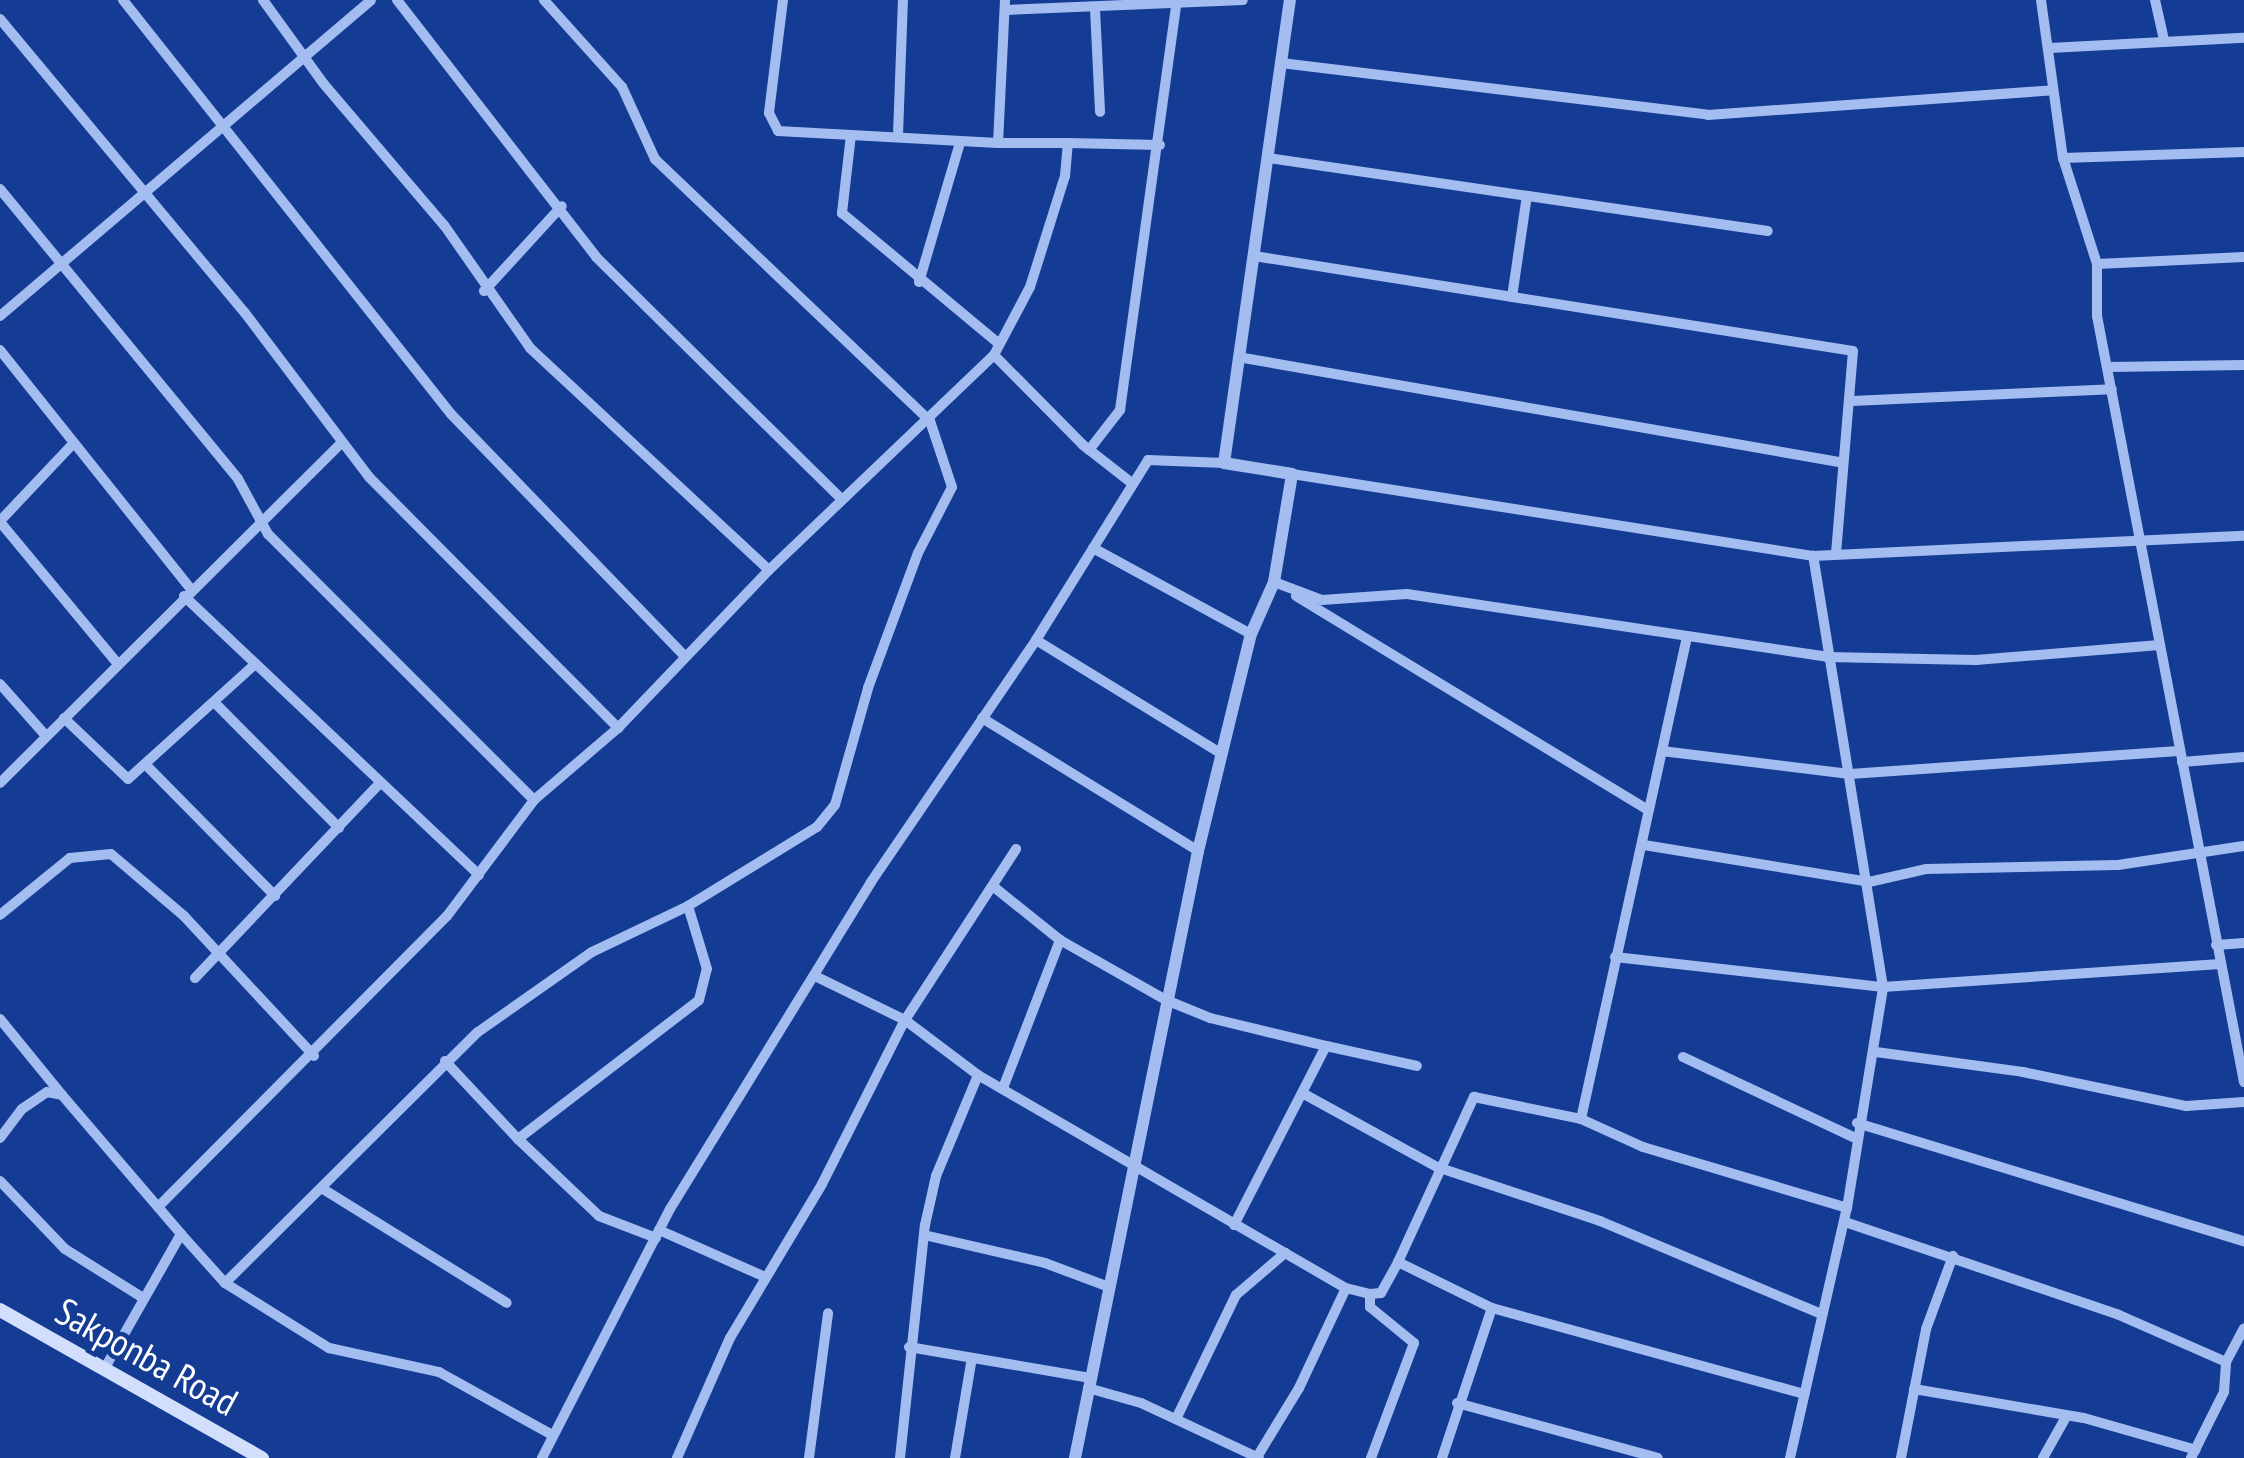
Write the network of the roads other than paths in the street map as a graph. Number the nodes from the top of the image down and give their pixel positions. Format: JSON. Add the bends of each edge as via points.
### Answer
{"nodes":[{"id":1,"x":123,"y":0,"type":"edge"},
{"id":2,"x":264,"y":0,"type":"edge"},
{"id":3,"x":371,"y":0,"type":"edge"},
{"id":4,"x":397,"y":0,"type":"edge"},
{"id":5,"x":544,"y":0,"type":"edge"},
{"id":6,"x":783,"y":0,"type":"edge"},
{"id":7,"x":903,"y":0,"type":"edge"},
{"id":8,"x":1243,"y":0,"type":"edge"},
{"id":9,"x":1290,"y":0,"type":"edge"},
{"id":10,"x":2041,"y":0,"type":"edge"},
{"id":11,"x":2156,"y":0,"type":"edge"},
{"id":12,"x":1005,"y":5,"type":"edge"},
{"id":13,"x":1176,"y":7,"type":"junction"},
{"id":14,"x":1095,"y":8,"type":"junction"},
{"id":15,"x":0,"y":19,"type":"edge"},
{"id":16,"x":2244,"y":38,"type":"edge"},
{"id":17,"x":2164,"y":40,"type":"junction"},
{"id":18,"x":2050,"y":48,"type":"junction"},
{"id":19,"x":303,"y":55,"type":"junction"},
{"id":20,"x":1281,"y":63,"type":"junction"},
{"id":21,"x":2053,"y":90,"type":"junction"},
{"id":22,"x":1100,"y":112,"type":"dead end"},
{"id":23,"x":223,"y":124,"type":"junction"},
{"id":24,"x":898,"y":135,"type":"junction"},
{"id":25,"x":852,"y":136,"type":"junction"},
{"id":26,"x":960,"y":143,"type":"junction"},
{"id":27,"x":998,"y":143,"type":"junction"},
{"id":28,"x":1068,"y":143,"type":"junction"},
{"id":29,"x":1160,"y":145,"type":"junction"},
{"id":30,"x":2244,"y":152,"type":"edge"},
{"id":31,"x":1268,"y":158,"type":"junction"},
{"id":32,"x":2062,"y":158,"type":"junction"},
{"id":33,"x":145,"y":189,"type":"junction"},
{"id":34,"x":0,"y":190,"type":"edge"},
{"id":35,"x":1526,"y":196,"type":"junction"},
{"id":36,"x":562,"y":206,"type":"junction"},
{"id":37,"x":1768,"y":232,"type":"dead end"},
{"id":38,"x":1254,"y":256,"type":"junction"},
{"id":39,"x":2244,"y":257,"type":"edge"},
{"id":40,"x":60,"y":261,"type":"junction"},
{"id":41,"x":2097,"y":264,"type":"junction"},
{"id":42,"x":919,"y":282,"type":"junction"},
{"id":43,"x":484,"y":290,"type":"junction"},
{"id":44,"x":1512,"y":297,"type":"junction"},
{"id":45,"x":0,"y":316,"type":"edge"},
{"id":46,"x":0,"y":350,"type":"edge"},
{"id":47,"x":996,"y":350,"type":"junction"},
{"id":48,"x":1238,"y":357,"type":"junction"},
{"id":49,"x":2244,"y":366,"type":"edge"},
{"id":50,"x":2109,"y":367,"type":"junction"},
{"id":51,"x":2112,"y":389,"type":"junction"},
{"id":52,"x":1852,"y":400,"type":"junction"},
{"id":53,"x":930,"y":421,"type":"junction"},
{"id":54,"x":340,"y":444,"type":"junction"},
{"id":55,"x":71,"y":446,"type":"junction"},
{"id":56,"x":1090,"y":450,"type":"junction"},
{"id":57,"x":1839,"y":462,"type":"junction"},
{"id":58,"x":1224,"y":463,"type":"junction"},
{"id":59,"x":1292,"y":474,"type":"junction"},
{"id":60,"x":1133,"y":484,"type":"junction"},
{"id":61,"x":841,"y":498,"type":"junction"},
{"id":62,"x":0,"y":522,"type":"edge"},
{"id":63,"x":261,"y":522,"type":"junction"},
{"id":64,"x":2244,"y":536,"type":"edge"},
{"id":65,"x":2142,"y":542,"type":"junction"},
{"id":66,"x":1094,"y":548,"type":"junction"},
{"id":67,"x":1836,"y":553,"type":"junction"},
{"id":68,"x":1813,"y":556,"type":"junction"},
{"id":69,"x":769,"y":570,"type":"junction"},
{"id":70,"x":1274,"y":582,"type":"junction"},
{"id":71,"x":188,"y":593,"type":"junction"},
{"id":72,"x":1251,"y":634,"type":"junction"},
{"id":73,"x":1036,"y":640,"type":"junction"},
{"id":74,"x":1686,"y":640,"type":"junction"},
{"id":75,"x":2160,"y":644,"type":"junction"},
{"id":76,"x":685,"y":656,"type":"junction"},
{"id":77,"x":1826,"y":657,"type":"junction"},
{"id":78,"x":118,"y":662,"type":"junction"},
{"id":79,"x":253,"y":666,"type":"junction"},
{"id":80,"x":0,"y":684,"type":"edge"},
{"id":81,"x":215,"y":703,"type":"junction"},
{"id":82,"x":64,"y":718,"type":"junction"},
{"id":83,"x":982,"y":718,"type":"junction"},
{"id":84,"x":618,"y":728,"type":"junction"},
{"id":85,"x":46,"y":736,"type":"junction"},
{"id":86,"x":1662,"y":751,"type":"junction"},
{"id":87,"x":1222,"y":754,"type":"junction"},
{"id":88,"x":2180,"y":756,"type":"junction"},
{"id":89,"x":2244,"y":757,"type":"edge"},
{"id":90,"x":146,"y":765,"type":"junction"},
{"id":91,"x":1850,"y":774,"type":"junction"},
{"id":92,"x":0,"y":783,"type":"edge"},
{"id":93,"x":378,"y":785,"type":"junction"},
{"id":94,"x":534,"y":800,"type":"junction"},
{"id":95,"x":1648,"y":810,"type":"junction"},
{"id":96,"x":339,"y":828,"type":"junction"},
{"id":97,"x":1644,"y":845,"type":"junction"},
{"id":98,"x":2244,"y":846,"type":"edge"},
{"id":99,"x":1016,"y":849,"type":"dead end"},
{"id":100,"x":1198,"y":851,"type":"junction"},
{"id":101,"x":2200,"y":852,"type":"junction"},
{"id":102,"x":479,"y":875,"type":"junction"},
{"id":103,"x":1869,"y":882,"type":"junction"},
{"id":104,"x":994,"y":888,"type":"junction"},
{"id":105,"x":276,"y":896,"type":"junction"},
{"id":106,"x":688,"y":906,"type":"junction"},
{"id":107,"x":0,"y":915,"type":"edge"},
{"id":108,"x":1060,"y":940,"type":"junction"},
{"id":109,"x":2244,"y":943,"type":"edge"},
{"id":110,"x":2216,"y":945,"type":"junction"},
{"id":111,"x":221,"y":954,"type":"junction"},
{"id":112,"x":1615,"y":957,"type":"junction"},
{"id":113,"x":2220,"y":964,"type":"junction"},
{"id":114,"x":815,"y":976,"type":"junction"},
{"id":115,"x":195,"y":978,"type":"dead end"},
{"id":116,"x":1883,"y":987,"type":"junction"},
{"id":117,"x":1166,"y":1000,"type":"junction"},
{"id":118,"x":0,"y":1019,"type":"edge"},
{"id":119,"x":905,"y":1020,"type":"junction"},
{"id":120,"x":1326,"y":1046,"type":"junction"},
{"id":121,"x":2241,"y":1048,"type":"edge"},
{"id":122,"x":1876,"y":1052,"type":"junction"},
{"id":123,"x":314,"y":1056,"type":"junction"},
{"id":124,"x":1683,"y":1058,"type":"dead end"},
{"id":125,"x":446,"y":1061,"type":"junction"},
{"id":126,"x":1417,"y":1066,"type":"dead end"},
{"id":127,"x":978,"y":1075,"type":"junction"},
{"id":128,"x":2244,"y":1082,"type":"edge"},
{"id":129,"x":1004,"y":1088,"type":"junction"},
{"id":130,"x":1304,"y":1094,"type":"junction"},
{"id":131,"x":62,"y":1096,"type":"junction"},
{"id":132,"x":2244,"y":1102,"type":"edge"},
{"id":133,"x":1581,"y":1120,"type":"junction"},
{"id":134,"x":1857,"y":1123,"type":"junction"},
{"id":135,"x":0,"y":1138,"type":"edge"},
{"id":136,"x":1856,"y":1138,"type":"junction"},
{"id":137,"x":518,"y":1140,"type":"junction"},
{"id":138,"x":1134,"y":1166,"type":"junction"},
{"id":139,"x":1436,"y":1167,"type":"junction"},
{"id":140,"x":0,"y":1181,"type":"edge"},
{"id":141,"x":323,"y":1190,"type":"junction"},
{"id":142,"x":158,"y":1207,"type":"junction"},
{"id":143,"x":1848,"y":1208,"type":"junction"},
{"id":144,"x":1844,"y":1222,"type":"junction"},
{"id":145,"x":1234,"y":1224,"type":"junction"},
{"id":146,"x":181,"y":1234,"type":"junction"},
{"id":147,"x":658,"y":1234,"type":"junction"},
{"id":148,"x":924,"y":1235,"type":"junction"},
{"id":149,"x":2244,"y":1241,"type":"edge"},
{"id":150,"x":1284,"y":1253,"type":"junction"},
{"id":151,"x":1953,"y":1256,"type":"junction"},
{"id":152,"x":1398,"y":1262,"type":"junction"},
{"id":153,"x":765,"y":1276,"type":"junction"},
{"id":154,"x":225,"y":1282,"type":"junction"},
{"id":155,"x":1109,"y":1288,"type":"junction"},
{"id":156,"x":1346,"y":1288,"type":"junction"},
{"id":157,"x":1370,"y":1294,"type":"junction"},
{"id":158,"x":140,"y":1296,"type":"junction"},
{"id":159,"x":507,"y":1302,"type":"dead end"},
{"id":160,"x":1492,"y":1308,"type":"junction"},
{"id":161,"x":0,"y":1310,"type":"edge"},
{"id":162,"x":828,"y":1314,"type":"dead end"},
{"id":163,"x":1819,"y":1314,"type":"junction"},
{"id":164,"x":2244,"y":1328,"type":"edge"},
{"id":165,"x":910,"y":1347,"type":"junction"},
{"id":166,"x":972,"y":1358,"type":"junction"},
{"id":167,"x":2229,"y":1358,"type":"junction"},
{"id":168,"x":2244,"y":1358,"type":"edge"},
{"id":169,"x":105,"y":1368,"type":"junction"},
{"id":170,"x":1089,"y":1383,"type":"junction"},
{"id":171,"x":1914,"y":1389,"type":"junction"},
{"id":172,"x":1804,"y":1394,"type":"junction"},
{"id":173,"x":1457,"y":1402,"type":"junction"},
{"id":174,"x":2050,"y":1415,"type":"junction"},
{"id":175,"x":2066,"y":1418,"type":"junction"},
{"id":176,"x":1176,"y":1420,"type":"junction"},
{"id":177,"x":2057,"y":1431,"type":"junction"},
{"id":178,"x":552,"y":1435,"type":"junction"},
{"id":179,"x":2194,"y":1454,"type":"edge"},
{"id":180,"x":1259,"y":1457,"type":"edge"},
{"id":181,"x":262,"y":1458,"type":"edge"},
{"id":182,"x":543,"y":1458,"type":"edge"},
{"id":183,"x":677,"y":1458,"type":"edge"},
{"id":184,"x":809,"y":1458,"type":"edge"},
{"id":185,"x":900,"y":1458,"type":"edge"},
{"id":186,"x":955,"y":1458,"type":"edge"},
{"id":187,"x":1075,"y":1458,"type":"edge"},
{"id":188,"x":1370,"y":1458,"type":"edge"},
{"id":189,"x":1442,"y":1458,"type":"edge"},
{"id":190,"x":1658,"y":1458,"type":"edge"},
{"id":191,"x":1790,"y":1458,"type":"edge"},
{"id":192,"x":1901,"y":1458,"type":"edge"},
{"id":193,"x":2043,"y":1458,"type":"edge"}],
"edges":[{"from":1,"to":23,"type":"street"},
{"from":2,"to":19,"type":"street"},
{"from":3,"to":19,"type":"street"},
{"from":4,"to":36,"type":"street"},
{"from":5,"to":53,"type":"street","via":[[629,97],[654,160]]},
{"from":6,"to":25,"type":"street","via":[[769,113],[773,126]]},
{"from":7,"to":24,"type":"street"},
{"from":8,"to":13,"type":"street"},
{"from":9,"to":20,"type":"street"},
{"from":10,"to":18,"type":"street"},
{"from":11,"to":17,"type":"street"},
{"from":12,"to":14,"type":"street"},
{"from":12,"to":27,"type":"street"},
{"from":13,"to":14,"type":"street"},
{"from":13,"to":29,"type":"street"},
{"from":14,"to":22,"type":"street"},
{"from":15,"to":33,"type":"street"},
{"from":16,"to":17,"type":"street"},
{"from":17,"to":18,"type":"street"},
{"from":18,"to":21,"type":"street"},
{"from":19,"to":23,"type":"street"},
{"from":19,"to":43,"type":"street","via":[[444,225]]},
{"from":20,"to":21,"type":"street","via":[[1708,115]]},
{"from":20,"to":31,"type":"street"},
{"from":21,"to":32,"type":"street"},
{"from":23,"to":33,"type":"street"},
{"from":23,"to":76,"type":"street","via":[[451,414]]},
{"from":24,"to":25,"type":"street"},
{"from":24,"to":26,"type":"street"},
{"from":25,"to":42,"type":"street","via":[[842,212]]},
{"from":26,"to":27,"type":"street"},
{"from":26,"to":42,"type":"street"},
{"from":27,"to":28,"type":"street"},
{"from":28,"to":29,"type":"street"},
{"from":28,"to":47,"type":"street","via":[[1065,176],[1030,287]]},
{"from":29,"to":56,"type":"street","via":[[1120,410]]},
{"from":30,"to":32,"type":"street"},
{"from":31,"to":35,"type":"street"},
{"from":31,"to":38,"type":"street"},
{"from":32,"to":41,"type":"street"},
{"from":33,"to":40,"type":"street"},
{"from":33,"to":54,"type":"street"},
{"from":34,"to":40,"type":"street"},
{"from":35,"to":37,"type":"street"},
{"from":35,"to":44,"type":"street"},
{"from":36,"to":43,"type":"street"},
{"from":36,"to":61,"type":"street","via":[[596,257]]},
{"from":38,"to":44,"type":"street"},
{"from":38,"to":48,"type":"street"},
{"from":39,"to":41,"type":"street"},
{"from":40,"to":45,"type":"street"},
{"from":40,"to":63,"type":"street","via":[[238,478]]},
{"from":41,"to":50,"type":"street","via":[[2097,316]]},
{"from":42,"to":47,"type":"street"},
{"from":43,"to":69,"type":"street","via":[[530,348]]},
{"from":44,"to":52,"type":"street","via":[[1853,352]]},
{"from":46,"to":55,"type":"street"},
{"from":47,"to":53,"type":"street"},
{"from":47,"to":56,"type":"street"},
{"from":48,"to":57,"type":"street"},
{"from":48,"to":58,"type":"street"},
{"from":49,"to":50,"type":"street"},
{"from":50,"to":51,"type":"street"},
{"from":51,"to":52,"type":"street"},
{"from":51,"to":65,"type":"street"},
{"from":52,"to":57,"type":"street"},
{"from":53,"to":61,"type":"street"},
{"from":53,"to":106,"type":"street","via":[[952,487],[918,552],[868,688],[835,805],[817,826]]},
{"from":54,"to":63,"type":"street"},
{"from":54,"to":84,"type":"street"},
{"from":55,"to":62,"type":"street"},
{"from":55,"to":71,"type":"street"},
{"from":56,"to":60,"type":"street"},
{"from":57,"to":67,"type":"street"},
{"from":58,"to":59,"type":"street"},
{"from":58,"to":60,"type":"street","via":[[1148,460]]},
{"from":59,"to":68,"type":"street"},
{"from":59,"to":70,"type":"street"},
{"from":60,"to":66,"type":"street"},
{"from":61,"to":69,"type":"street"},
{"from":62,"to":78,"type":"street"},
{"from":63,"to":71,"type":"street"},
{"from":63,"to":94,"type":"street"},
{"from":64,"to":65,"type":"street"},
{"from":65,"to":67,"type":"street"},
{"from":65,"to":75,"type":"street"},
{"from":66,"to":72,"type":"street"},
{"from":66,"to":73,"type":"street"},
{"from":67,"to":68,"type":"street"},
{"from":68,"to":77,"type":"street"},
{"from":69,"to":76,"type":"street"},
{"from":70,"to":72,"type":"street"},
{"from":70,"to":74,"type":"street","via":[[1322,600],[1407,594]]},
{"from":70,"to":95,"type":"street"},
{"from":71,"to":78,"type":"street"},
{"from":71,"to":79,"type":"street"},
{"from":72,"to":87,"type":"street"},
{"from":73,"to":83,"type":"street"},
{"from":73,"to":87,"type":"street"},
{"from":74,"to":77,"type":"street"},
{"from":74,"to":86,"type":"street"},
{"from":75,"to":77,"type":"street","via":[[1976,660]]},
{"from":75,"to":88,"type":"street"},
{"from":76,"to":84,"type":"street"},
{"from":77,"to":91,"type":"street"},
{"from":78,"to":82,"type":"street"},
{"from":79,"to":81,"type":"street"},
{"from":79,"to":93,"type":"street"},
{"from":80,"to":85,"type":"street"},
{"from":81,"to":90,"type":"street"},
{"from":81,"to":96,"type":"street"},
{"from":82,"to":85,"type":"street"},
{"from":82,"to":90,"type":"street","via":[[125,778]]},
{"from":83,"to":100,"type":"street"},
{"from":83,"to":114,"type":"street"},
{"from":84,"to":94,"type":"street"},
{"from":85,"to":92,"type":"street"},
{"from":86,"to":91,"type":"street"},
{"from":86,"to":95,"type":"street"},
{"from":87,"to":100,"type":"street"},
{"from":88,"to":89,"type":"street"},
{"from":88,"to":91,"type":"street"},
{"from":88,"to":101,"type":"street"},
{"from":90,"to":105,"type":"street"},
{"from":91,"to":103,"type":"street"},
{"from":93,"to":96,"type":"street"},
{"from":93,"to":102,"type":"street"},
{"from":94,"to":102,"type":"street"},
{"from":95,"to":97,"type":"street"},
{"from":96,"to":105,"type":"street"},
{"from":97,"to":103,"type":"street"},
{"from":97,"to":112,"type":"street"},
{"from":98,"to":101,"type":"street"},
{"from":99,"to":104,"type":"street"},
{"from":100,"to":117,"type":"street"},
{"from":101,"to":103,"type":"street","via":[[2118,865],[1926,869]]},
{"from":101,"to":110,"type":"street"},
{"from":102,"to":123,"type":"street"},
{"from":103,"to":116,"type":"street"},
{"from":104,"to":108,"type":"street"},
{"from":104,"to":119,"type":"street"},
{"from":105,"to":111,"type":"street"},
{"from":106,"to":125,"type":"street","via":[[592,952]]},
{"from":106,"to":137,"type":"street","via":[[708,969],[700,1000]]},
{"from":107,"to":111,"type":"street","via":[[70,858],[111,854]]},
{"from":108,"to":117,"type":"street"},
{"from":108,"to":129,"type":"street"},
{"from":109,"to":110,"type":"street"},
{"from":110,"to":113,"type":"street"},
{"from":111,"to":115,"type":"street"},
{"from":111,"to":123,"type":"street"},
{"from":112,"to":116,"type":"street"},
{"from":112,"to":133,"type":"street"},
{"from":113,"to":116,"type":"street"},
{"from":113,"to":121,"type":"street"},
{"from":114,"to":119,"type":"street"},
{"from":114,"to":147,"type":"street"},
{"from":116,"to":122,"type":"street"},
{"from":117,"to":120,"type":"street","via":[[1210,1018]]},
{"from":117,"to":138,"type":"street"},
{"from":118,"to":131,"type":"street"},
{"from":119,"to":127,"type":"street"},
{"from":119,"to":153,"type":"street","via":[[822,1184]]},
{"from":120,"to":126,"type":"street"},
{"from":120,"to":130,"type":"street"},
{"from":121,"to":128,"type":"street"},
{"from":122,"to":132,"type":"street","via":[[2024,1072],[2186,1106]]},
{"from":122,"to":134,"type":"street"},
{"from":123,"to":142,"type":"street"},
{"from":124,"to":136,"type":"street"},
{"from":125,"to":137,"type":"street"},
{"from":125,"to":141,"type":"street"},
{"from":127,"to":129,"type":"street"},
{"from":127,"to":148,"type":"street","via":[[936,1176]]},
{"from":129,"to":138,"type":"street"},
{"from":130,"to":139,"type":"street"},
{"from":130,"to":145,"type":"street"},
{"from":131,"to":135,"type":"street","via":[[47,1092],[22,1109]]},
{"from":131,"to":142,"type":"street"},
{"from":133,"to":139,"type":"street","via":[[1474,1096]]},
{"from":133,"to":143,"type":"street","via":[[1643,1148]]},
{"from":134,"to":136,"type":"street"},
{"from":134,"to":149,"type":"street"},
{"from":136,"to":143,"type":"street"},
{"from":137,"to":147,"type":"street","via":[[579,1202]]},
{"from":138,"to":145,"type":"street"},
{"from":138,"to":155,"type":"street"},
{"from":139,"to":152,"type":"street"},
{"from":139,"to":163,"type":"street","via":[[1600,1221]]},
{"from":140,"to":158,"type":"street","via":[[65,1249]]},
{"from":141,"to":154,"type":"street"},
{"from":141,"to":159,"type":"street"},
{"from":142,"to":146,"type":"street"},
{"from":143,"to":144,"type":"street"},
{"from":144,"to":151,"type":"street"},
{"from":144,"to":163,"type":"street"},
{"from":145,"to":150,"type":"street"},
{"from":146,"to":154,"type":"street"},
{"from":146,"to":158,"type":"street"},
{"from":147,"to":153,"type":"street"},
{"from":147,"to":178,"type":"street"},
{"from":148,"to":155,"type":"street","via":[[1044,1263]]},
{"from":148,"to":165,"type":"street"},
{"from":150,"to":156,"type":"street"},
{"from":150,"to":176,"type":"street","via":[[1236,1295]]},
{"from":151,"to":167,"type":"street"},
{"from":151,"to":171,"type":"street","via":[[1926,1329]]},
{"from":152,"to":157,"type":"street","via":[[1381,1293]]},
{"from":152,"to":160,"type":"street"},
{"from":153,"to":183,"type":"street"},
{"from":154,"to":178,"type":"street","via":[[329,1348],[439,1372]]},
{"from":155,"to":170,"type":"street"},
{"from":156,"to":157,"type":"street"},
{"from":156,"to":180,"type":"street"},
{"from":157,"to":188,"type":"street","via":[[1370,1308],[1414,1343]]},
{"from":158,"to":169,"type":"street"},
{"from":160,"to":172,"type":"street"},
{"from":160,"to":173,"type":"street"},
{"from":161,"to":169,"type":"main road","name":"Sakponba Road"},
{"from":162,"to":184,"type":"street"},
{"from":163,"to":172,"type":"street"},
{"from":164,"to":167,"type":"street"},
{"from":165,"to":166,"type":"street"},
{"from":165,"to":185,"type":"street"},
{"from":166,"to":170,"type":"street"},
{"from":166,"to":186,"type":"street"},
{"from":167,"to":168,"type":"street"},
{"from":167,"to":179,"type":"street","via":[[2224,1392]]},
{"from":169,"to":181,"type":"main road","name":"Sakponba Road"},
{"from":170,"to":176,"type":"street"},
{"from":170,"to":187,"type":"street"},
{"from":171,"to":174,"type":"street"},
{"from":171,"to":192,"type":"street"},
{"from":172,"to":191,"type":"street"},
{"from":173,"to":189,"type":"street"},
{"from":173,"to":190,"type":"street"},
{"from":174,"to":175,"type":"street"},
{"from":174,"to":177,"type":"street"},
{"from":175,"to":177,"type":"street"},
{"from":175,"to":179,"type":"street"},
{"from":176,"to":180,"type":"street"},
{"from":177,"to":193,"type":"street"},
{"from":178,"to":182,"type":"street"}]}
